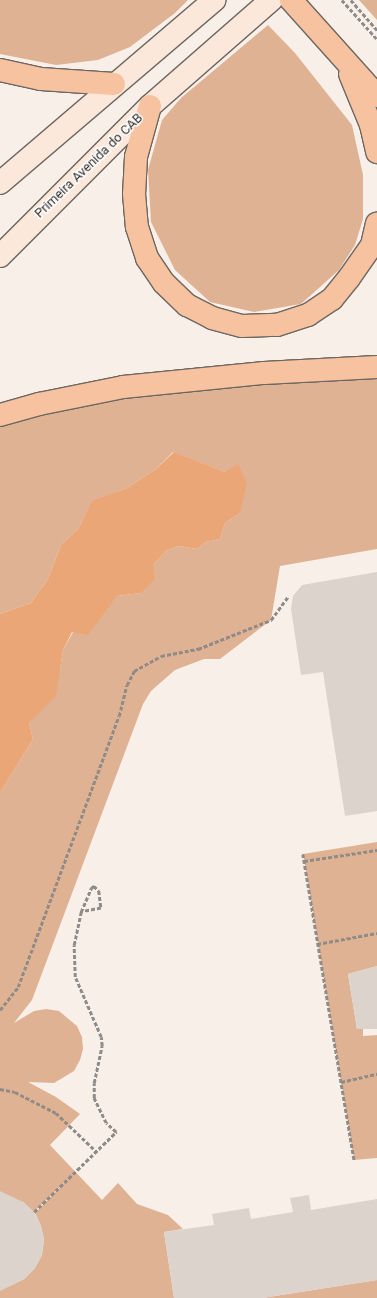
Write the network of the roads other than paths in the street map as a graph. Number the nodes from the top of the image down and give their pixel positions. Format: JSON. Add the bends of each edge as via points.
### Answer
{"nodes":[{"id":1,"x":214,"y":0,"type":"edge"},
{"id":2,"x":271,"y":0,"type":"edge"},
{"id":3,"x":291,"y":0,"type":"edge"},
{"id":4,"x":343,"y":58,"type":"junction"},
{"id":5,"x":0,"y":70,"type":"edge"},
{"id":6,"x":114,"y":84,"type":"junction"},
{"id":7,"x":377,"y":96,"type":"edge"},
{"id":8,"x":150,"y":106,"type":"junction"},
{"id":9,"x":377,"y":152,"type":"edge"},
{"id":10,"x":0,"y":183,"type":"edge"},
{"id":11,"x":377,"y":224,"type":"edge"},
{"id":12,"x":0,"y":256,"type":"edge"},
{"id":13,"x":377,"y":367,"type":"edge"},
{"id":14,"x":0,"y":415,"type":"edge"}],
"edges":[{"from":1,"to":6,"type":"main road"},
{"from":2,"to":8,"type":"main road","name":"Primeira Avenida do CAB"},
{"from":3,"to":4,"type":"highway"},
{"from":4,"to":7,"type":"highway"},
{"from":4,"to":9,"type":"highway","via":[[370,125]]},
{"from":5,"to":6,"type":"highway","via":[[41,79]]},
{"from":6,"to":10,"type":"main road"},
{"from":8,"to":11,"type":"highway","via":[[136,157],[134,194],[137,227],[146,258],[164,283],[187,305],[212,318],[242,326],[277,325],[308,315],[332,299],[350,278],[372,245]]},
{"from":8,"to":12,"type":"main road","name":"Primeira Avenida do CAB"},
{"from":13,"to":14,"type":"highway","via":[[264,373],[123,387],[39,404]]}]}
